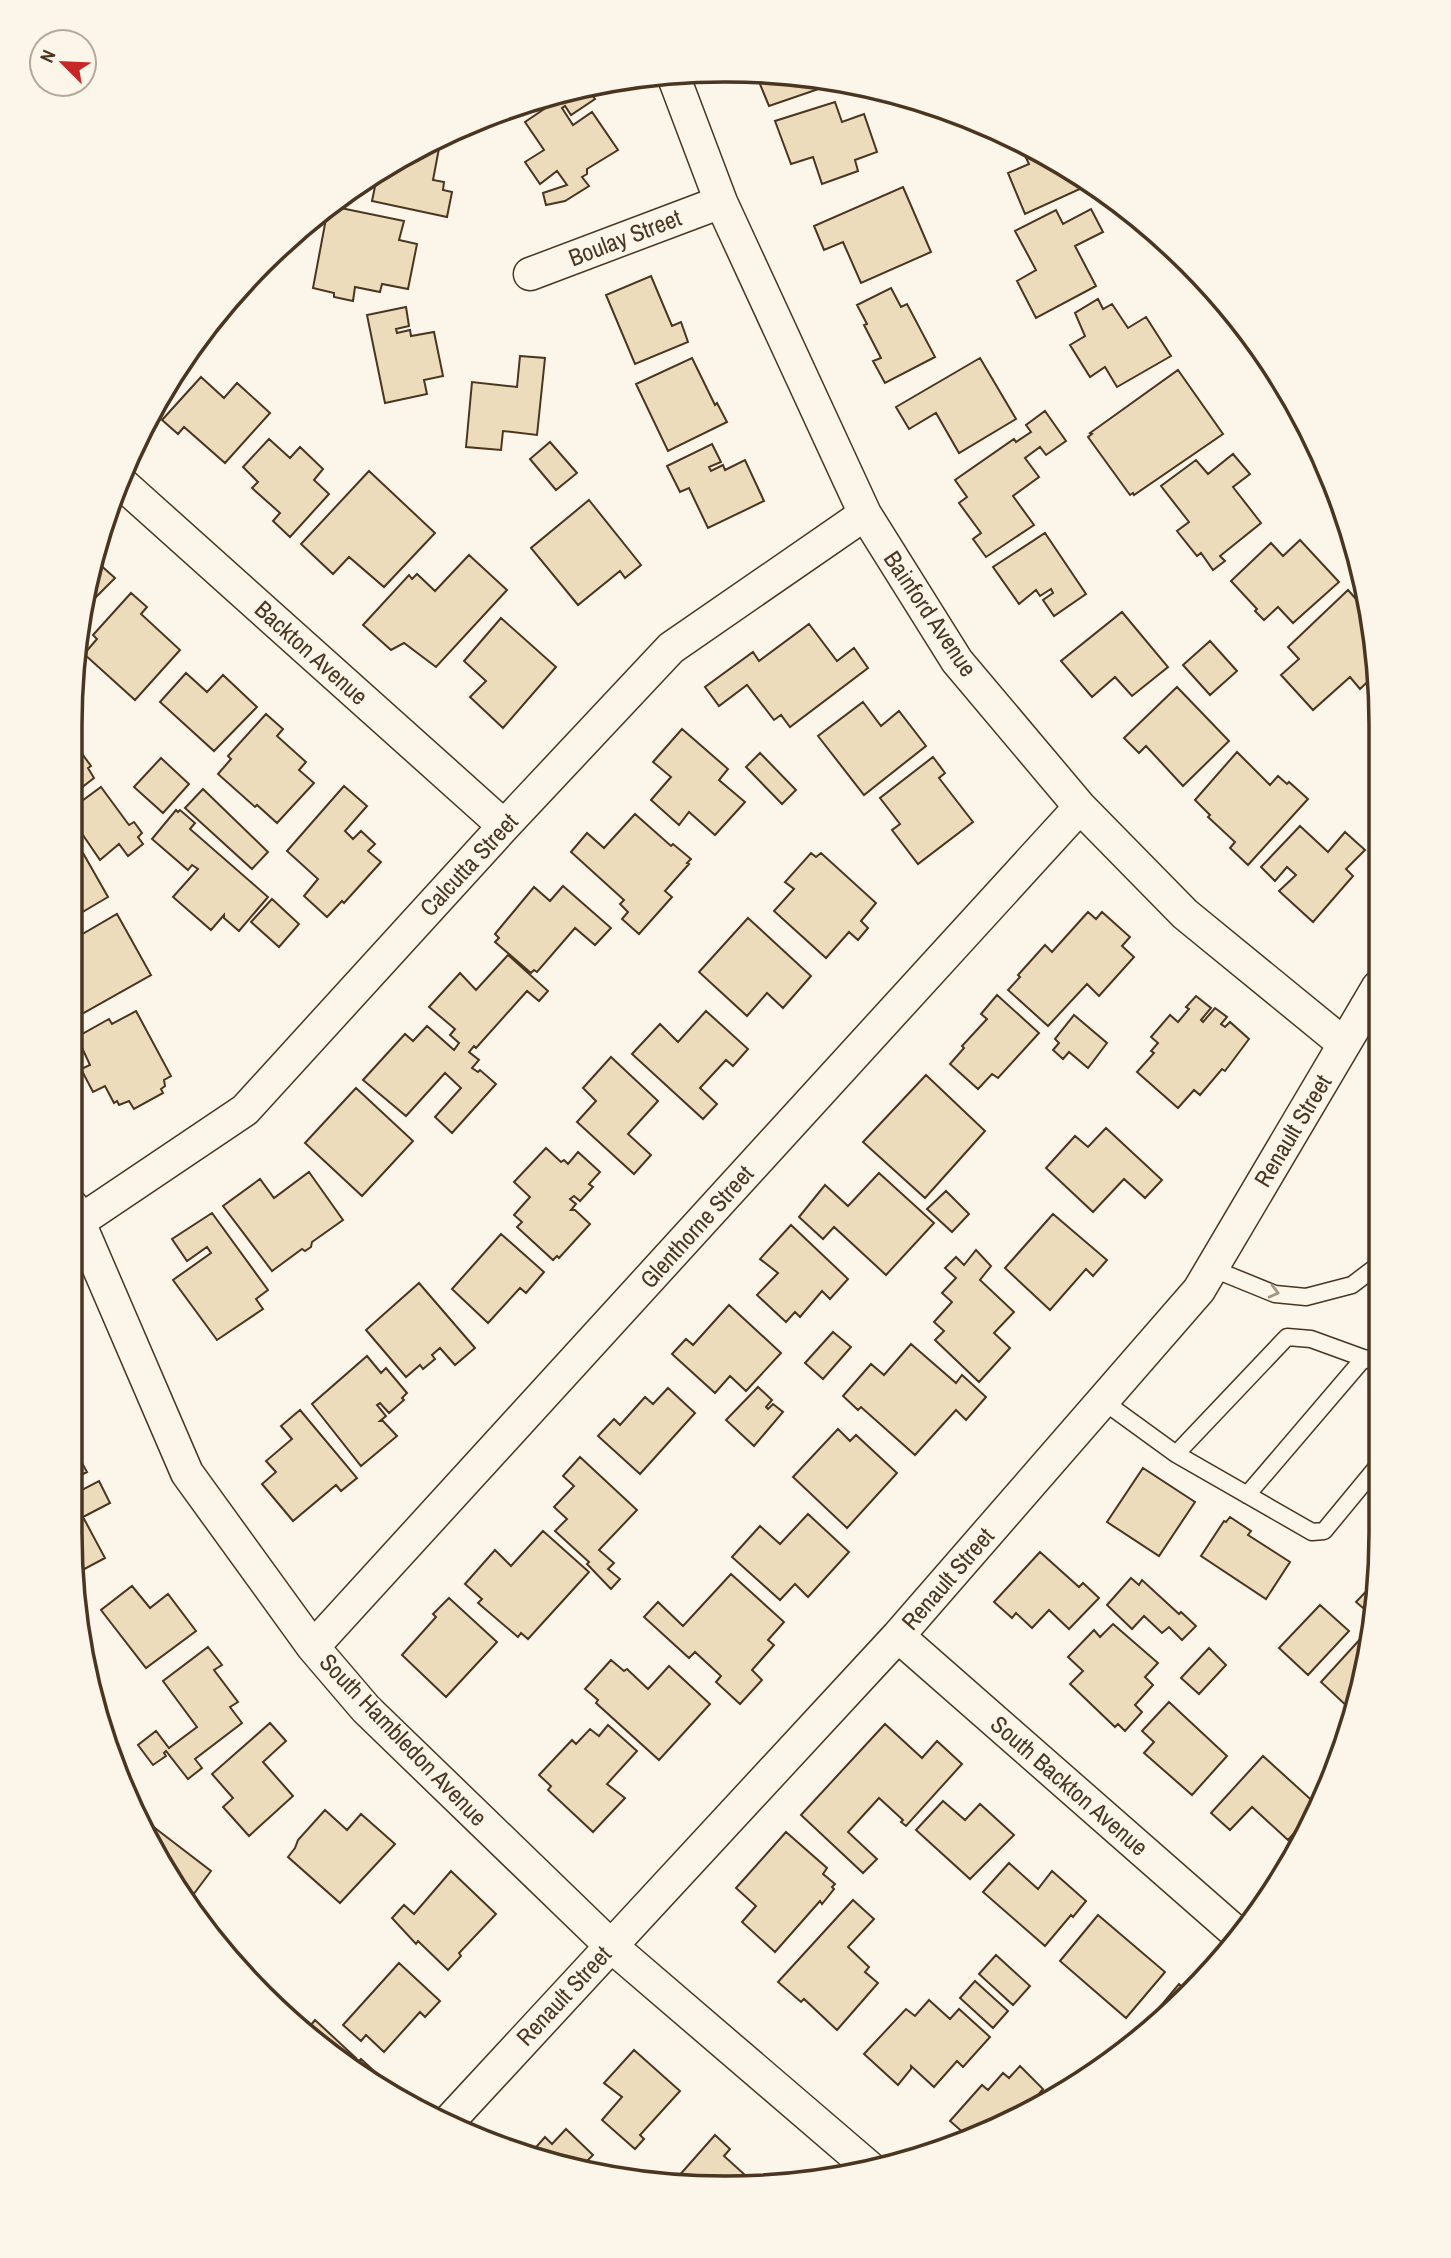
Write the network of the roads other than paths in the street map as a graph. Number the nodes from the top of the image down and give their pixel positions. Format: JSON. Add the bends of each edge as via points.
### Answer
{"nodes":[{"id":1,"x":677,"y":85,"type":"edge"},
{"id":2,"x":721,"y":202,"type":"junction"},
{"id":3,"x":530,"y":274,"type":"dead end"},
{"id":4,"x":127,"y":488,"type":"edge"},
{"id":5,"x":865,"y":514,"type":"junction"},
{"id":6,"x":1080,"y":807,"type":"junction"},
{"id":7,"x":504,"y":826,"type":"junction"},
{"id":8,"x":1369,"y":1002,"type":"edge"},
{"id":9,"x":1344,"y":1044,"type":"junction"},
{"id":10,"x":82,"y":1209,"type":"edge"},
{"id":11,"x":82,"y":1227,"type":"edge"},
{"id":12,"x":1211,"y":1268,"type":"junction"},
{"id":13,"x":1369,"y":1272,"type":"edge"},
{"id":14,"x":1369,"y":1361,"type":"edge"},
{"id":15,"x":1369,"y":1362,"type":"edge"},
{"id":16,"x":1102,"y":1401,"type":"junction"},
{"id":17,"x":1176,"y":1454,"type":"junction"},
{"id":18,"x":1369,"y":1476,"type":"edge"},
{"id":19,"x":1247,"y":1495,"type":"junction"},
{"id":20,"x":898,"y":1636,"type":"junction"},
{"id":21,"x":313,"y":1647,"type":"junction"},
{"id":22,"x":1232,"y":1929,"type":"edge"},
{"id":23,"x":610,"y":1945,"type":"junction"},
{"id":24,"x":454,"y":2115,"type":"edge"},
{"id":25,"x":861,"y":2161,"type":"edge"}],
"edges":[{"from":1,"to":2,"type":"street","name":"Bainford Avenue"},
{"from":2,"to":3,"type":"street","name":"Boulay Street"},
{"from":2,"to":5,"type":"street","name":"Bainford Avenue"},
{"from":4,"to":7,"type":"street","name":"Backton Avenue"},
{"from":5,"to":6,"type":"street","name":"Bainford Avenue","via":[[957,661]]},
{"from":5,"to":7,"type":"street","name":"Calcutta Street","via":[[671,648]]},
{"from":6,"to":9,"type":"street","name":"Bainford Avenue","via":[[1185,914]]},
{"from":6,"to":21,"type":"street","name":"Glenthorne Street"},
{"from":7,"to":10,"type":"street","name":"Calcutta Street","via":[[245,1110]]},
{"from":8,"to":9,"type":"street","name":"Renault Street"},
{"from":9,"to":12,"type":"street","name":"Renault Street"},
{"from":11,"to":21,"type":"street","name":"South Hambledon Avenue","via":[[187,1473]]},
{"from":12,"to":13,"type":"lane","one_way":true,"via":[[1275,1294],[1306,1297],[1352,1285]]},
{"from":12,"to":16,"type":"street","name":"Renault Street","via":[[1199,1290]]},
{"from":14,"to":17,"type":"lane","via":[[1311,1339],[1287,1337]]},
{"from":15,"to":19,"type":"lane"},
{"from":16,"to":17,"type":"lane"},
{"from":16,"to":20,"type":"street","name":"Renault Street"},
{"from":17,"to":19,"type":"lane"},
{"from":18,"to":19,"type":"lane","via":[[1324,1531],[1312,1532]]},
{"from":20,"to":22,"type":"street","name":"South Backton Avenue"},
{"from":20,"to":23,"type":"street","name":"Renault Street"},
{"from":21,"to":23,"type":"street","name":"South Hambledon Avenue","via":[[366,1709]]},
{"from":23,"to":24,"type":"street","name":"Renault Street"},
{"from":23,"to":25,"type":"street","name":"South Hambledon Avenue"}]}
